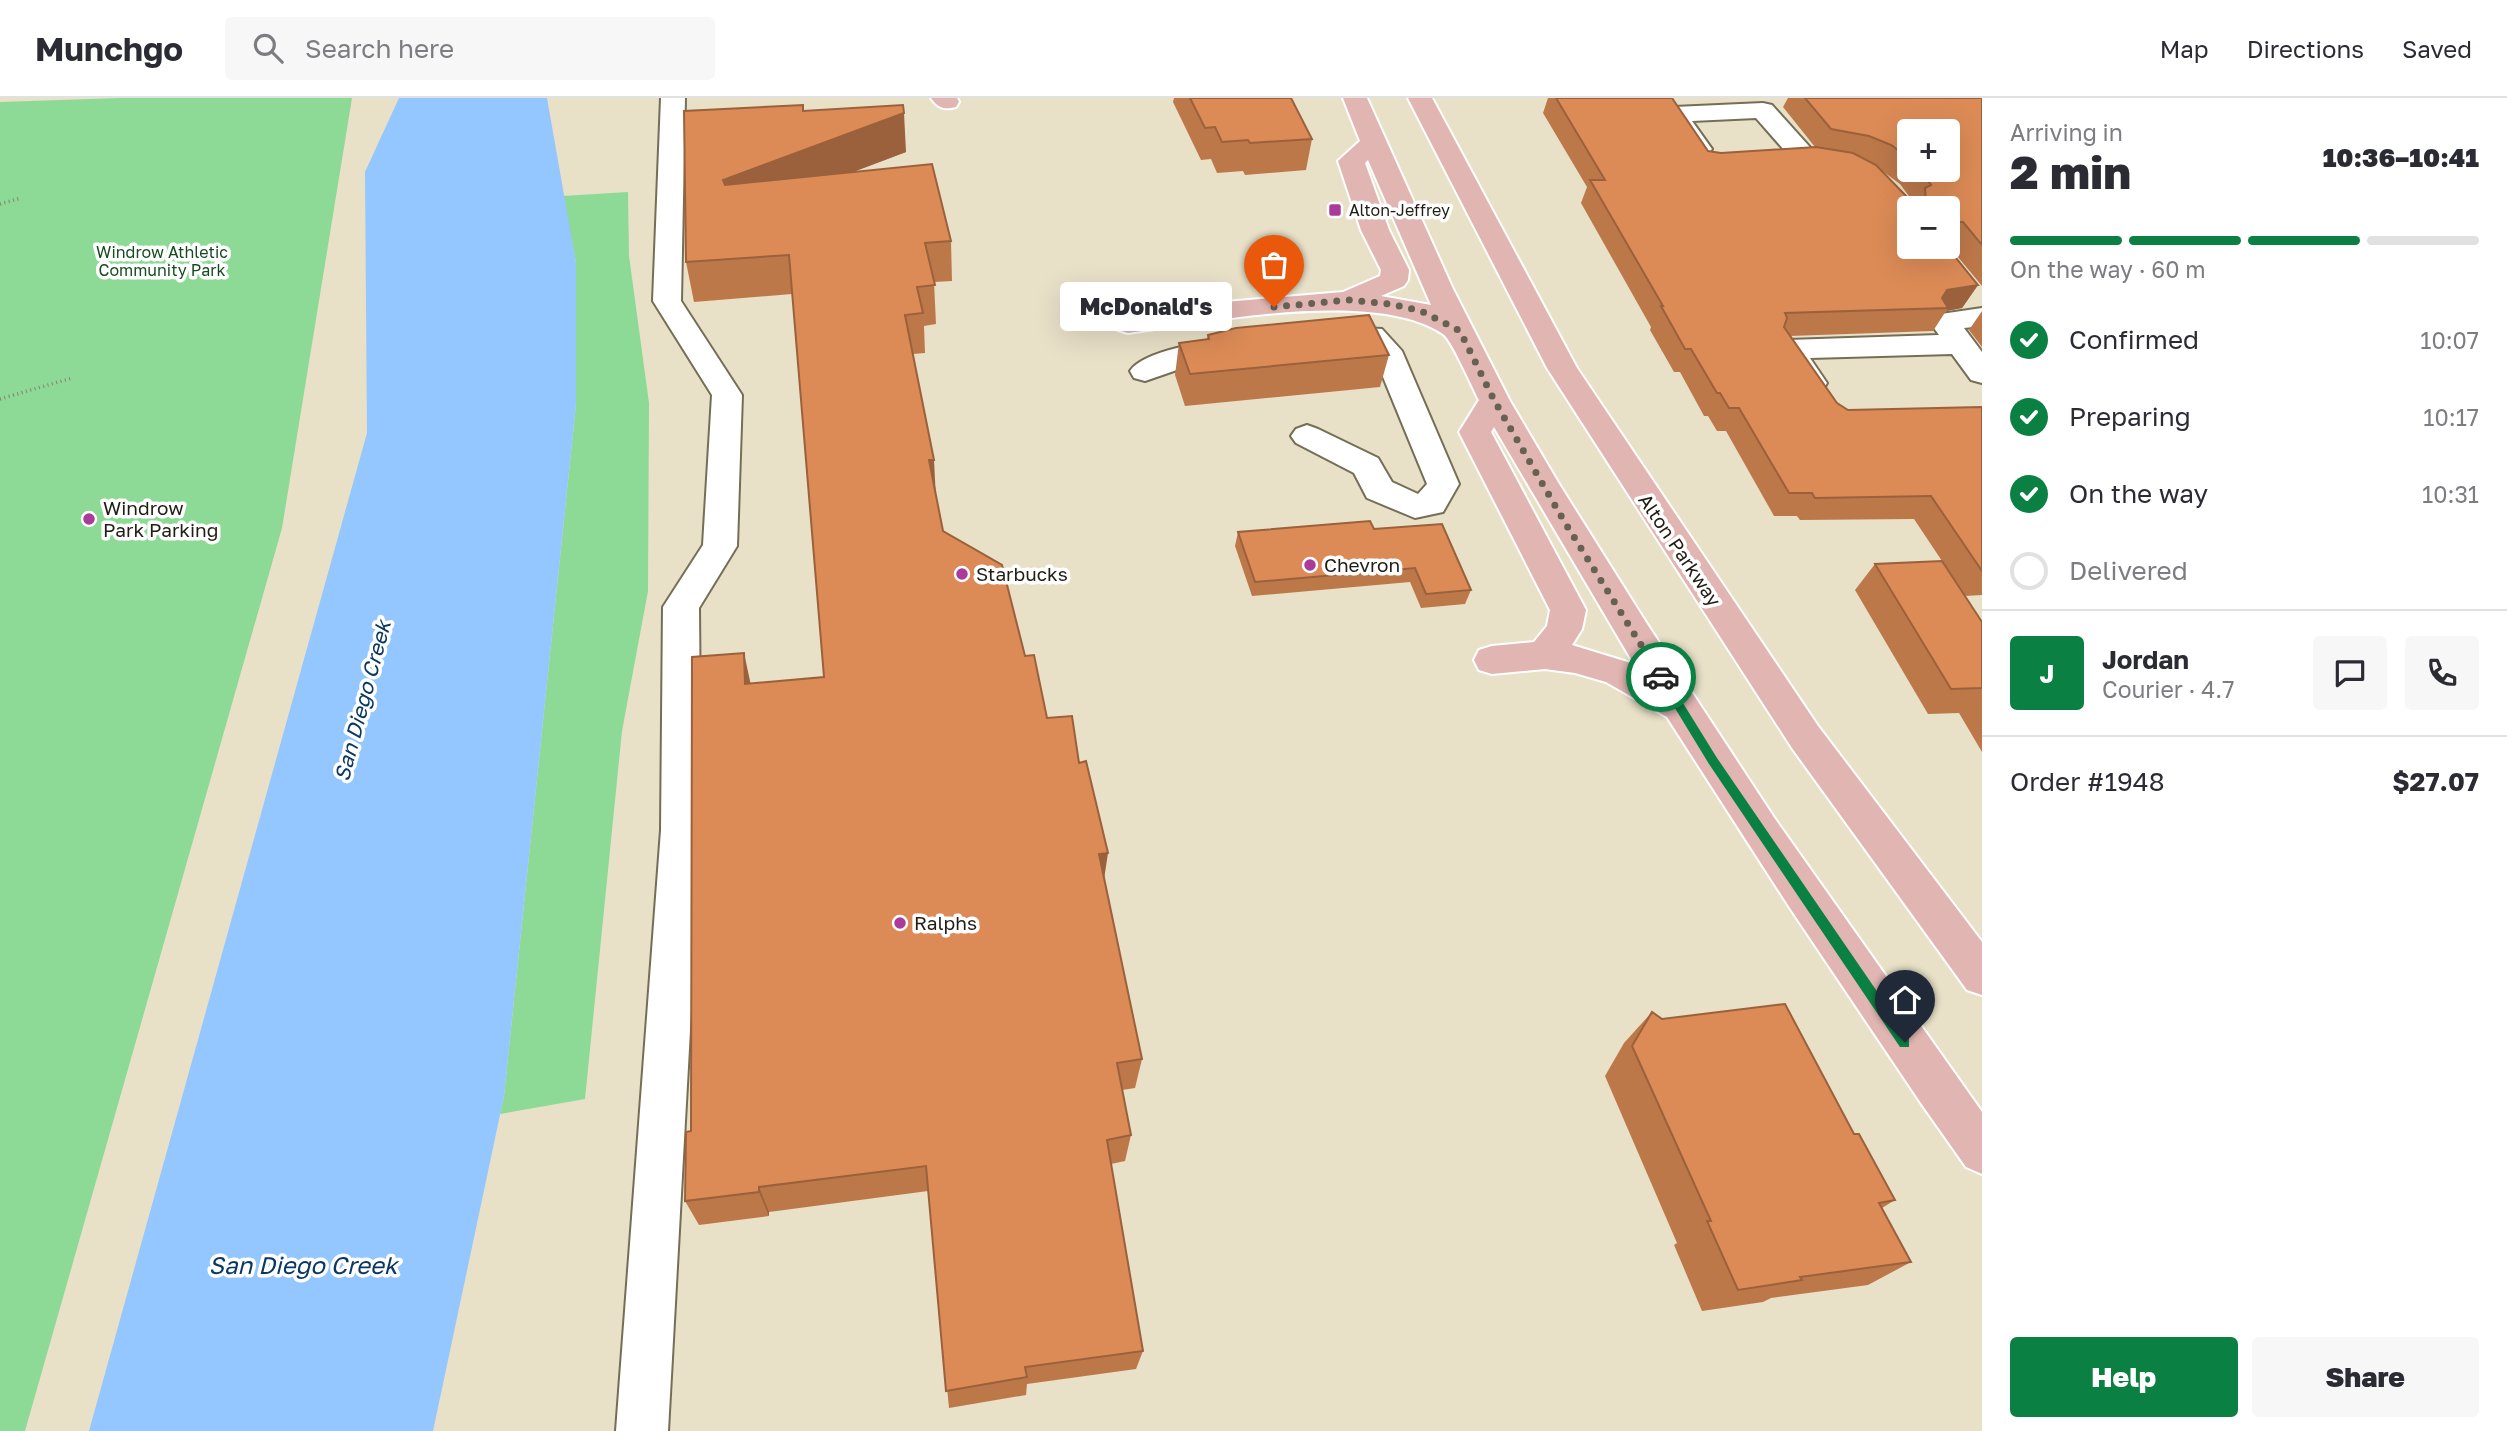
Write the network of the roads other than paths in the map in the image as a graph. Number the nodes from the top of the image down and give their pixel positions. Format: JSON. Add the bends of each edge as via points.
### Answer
{"nodes":[{"id":1,"x":1355,"y":98,"type":"edge"},
{"id":2,"x":1420,"y":98,"type":"edge"},
{"id":3,"x":673,"y":111,"type":"edge"},
{"id":4,"x":1373,"y":143,"type":"junction"},
{"id":5,"x":1780,"y":162,"type":"edge"},
{"id":6,"x":1724,"y":164,"type":"edge"},
{"id":7,"x":1348,"y":300,"type":"junction"},
{"id":8,"x":1982,"y":317,"type":"edge"},
{"id":9,"x":1128,"y":324,"type":"dead end"},
{"id":10,"x":1460,"y":331,"type":"junction"},
{"id":11,"x":1321,"y":338,"type":"edge"},
{"id":12,"x":1962,"y":344,"type":"junction"},
{"id":13,"x":1256,"y":345,"type":"edge"},
{"id":14,"x":1145,"y":371,"type":"dead end"},
{"id":15,"x":1982,"y":373,"type":"edge"},
{"id":16,"x":1494,"y":400,"type":"junction"},
{"id":17,"x":1829,"y":408,"type":"edge"},
{"id":18,"x":1307,"y":436,"type":"dead end"},
{"id":19,"x":1545,"y":654,"type":"junction"},
{"id":20,"x":1492,"y":660,"type":"dead end"},
{"id":21,"x":1679,"y":706,"type":"junction"},
{"id":22,"x":1982,"y":976,"type":"edge"},
{"id":23,"x":1982,"y":1151,"type":"edge"},
{"id":24,"x":642,"y":1431,"type":"edge"}],
"edges":[{"from":1,"to":4,"type":"main road"},
{"from":2,"to":22,"type":"main road","name":"Alton Parkway","via":[[1562,368],[1642,493],[1805,737]]},
{"from":3,"to":24,"type":"lane","via":[[667,301],[727,395],[720,546],[681,607],[681,830]]},
{"from":4,"to":7,"type":"main road","via":[[1351,161],[1375,230],[1395,270],[1394,280]]},
{"from":4,"to":10,"type":"main road"},
{"from":5,"to":6,"type":"lane","via":[[1818,162],[1763,110],[1674,114],[1710,165]]},
{"from":7,"to":9,"type":"main road"},
{"from":7,"to":10,"type":"main road","via":[[1421,311]]},
{"from":8,"to":12,"type":"lane","via":[[1944,321]]},
{"from":10,"to":16,"type":"main road"},
{"from":11,"to":18,"type":"lane","via":[[1372,336],[1387,351],[1443,484],[1431,503],[1415,506],[1379,490],[1367,466]]},
{"from":12,"to":15,"type":"lane"},
{"from":12,"to":17,"type":"lane","via":[[1788,349]]},
{"from":13,"to":14,"type":"lane","via":[[1174,358]]},
{"from":16,"to":19,"type":"main road","via":[[1475,432],[1568,610],[1564,629]]},
{"from":16,"to":21,"type":"main road"},
{"from":19,"to":20,"type":"main road"},
{"from":19,"to":21,"type":"main road","via":[[1618,672]]},
{"from":21,"to":23,"type":"main road","via":[[1787,871]]}]}
